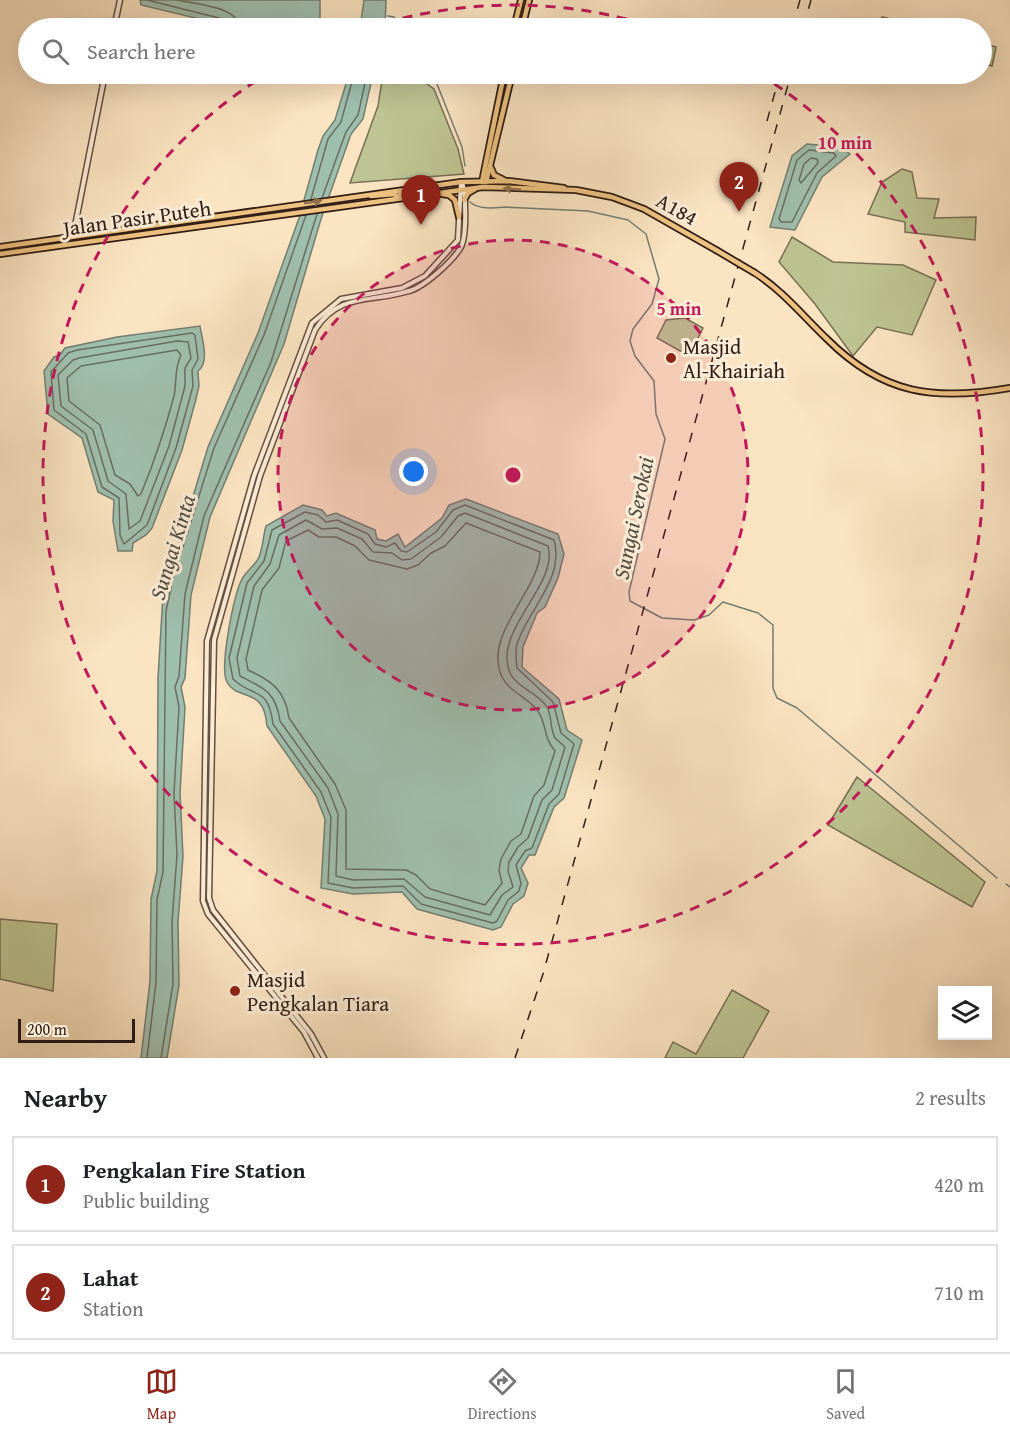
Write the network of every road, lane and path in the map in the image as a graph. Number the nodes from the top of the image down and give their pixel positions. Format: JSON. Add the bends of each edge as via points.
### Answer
{"nodes":[{"id":1,"x":120,"y":0,"type":"edge"},
{"id":2,"x":521,"y":0,"type":"edge"},
{"id":3,"x":529,"y":0,"type":"edge"},
{"id":4,"x":116,"y":18,"type":"edge"},
{"id":5,"x":516,"y":18,"type":"edge"},
{"id":6,"x":524,"y":18,"type":"edge"},
{"id":7,"x":103,"y":84,"type":"edge"},
{"id":8,"x":502,"y":84,"type":"edge"},
{"id":9,"x":510,"y":84,"type":"edge"},
{"id":10,"x":492,"y":159,"type":"junction"},
{"id":11,"x":483,"y":168,"type":"junction"},
{"id":12,"x":484,"y":180,"type":"junction"},
{"id":13,"x":471,"y":181,"type":"junction"},
{"id":14,"x":509,"y":181,"type":"junction"},
{"id":15,"x":461,"y":182,"type":"junction"},
{"id":16,"x":426,"y":186,"type":"junction"},
{"id":17,"x":480,"y":187,"type":"junction"},
{"id":18,"x":461,"y":189,"type":"junction"},
{"id":19,"x":576,"y":190,"type":"junction"},
{"id":20,"x":424,"y":194,"type":"junction"},
{"id":21,"x":347,"y":197,"type":"junction"},
{"id":22,"x":398,"y":197,"type":"junction"},
{"id":23,"x":464,"y":200,"type":"junction"},
{"id":24,"x":459,"y":217,"type":"junction"},
{"id":25,"x":461,"y":225,"type":"junction"},
{"id":26,"x":73,"y":236,"type":"junction"},
{"id":27,"x":111,"y":237,"type":"junction"},
{"id":28,"x":0,"y":247,"type":"edge"},
{"id":29,"x":42,"y":248,"type":"junction"},
{"id":30,"x":0,"y":254,"type":"edge"},
{"id":31,"x":1010,"y":388,"type":"edge"},
{"id":32,"x":318,"y":1058,"type":"edge"},
{"id":33,"x":324,"y":1058,"type":"edge"}],
"edges":[{"from":1,"to":4,"type":"street"},
{"from":2,"to":5,"type":"main road"},
{"from":3,"to":6,"type":"main road"},
{"from":7,"to":26,"type":"street"},
{"from":8,"to":11,"type":"main road"},
{"from":9,"to":10,"type":"main road"},
{"from":10,"to":12,"type":"main road"},
{"from":10,"to":14,"type":"main road","via":[[494,175]]},
{"from":11,"to":12,"type":"main road"},
{"from":11,"to":13,"type":"main road"},
{"from":12,"to":13,"type":"main road"},
{"from":12,"to":14,"type":"main road"},
{"from":12,"to":17,"type":"main road"},
{"from":13,"to":15,"type":"main road"},
{"from":14,"to":19,"type":"main road"},
{"from":15,"to":16,"type":"main road"},
{"from":15,"to":18,"type":"street"},
{"from":16,"to":21,"type":"main road"},
{"from":16,"to":22,"type":"main road"},
{"from":17,"to":18,"type":"main road"},
{"from":19,"to":17,"type":"main road","one_way":true},
{"from":17,"to":23,"type":"main road"},
{"from":18,"to":20,"type":"main road"},
{"from":18,"to":23,"type":"street"},
{"from":18,"to":24,"type":"street"},
{"from":19,"to":31,"type":"main road","name":"A184","bridge":true,"via":[[631,204],[756,273],[787,297],[841,352],[888,382],[951,396]]},
{"from":20,"to":22,"type":"main road"},
{"from":20,"to":24,"type":"main road","via":[[453,197]]},
{"from":21,"to":22,"type":"main road"},
{"from":26,"to":21,"type":"main road","name":"Jalan Pasir Puteh","one_way":true},
{"from":22,"to":27,"type":"main road","name":"Jalan Pasir Puteh"},
{"from":23,"to":25,"type":"street"},
{"from":24,"to":25,"type":"street"},
{"from":25,"to":32,"type":"street","via":[[456,244],[418,282],[341,299],[312,323],[254,476],[207,641],[202,902],[304,1032]]},
{"from":25,"to":33,"type":"street","via":[[461,247],[428,281],[412,291],[340,304],[315,330],[260,477],[214,640],[210,904],[311,1034]]},
{"from":26,"to":27,"type":"main road"},
{"from":26,"to":28,"type":"main road","name":"Jalan Pasir Puteh"},
{"from":26,"to":29,"type":"main road","via":[[66,242]]},
{"from":27,"to":29,"type":"main road","name":"Jalan Pasir Puteh"},
{"from":29,"to":30,"type":"main road","name":"Jalan Pasir Puteh"}]}
